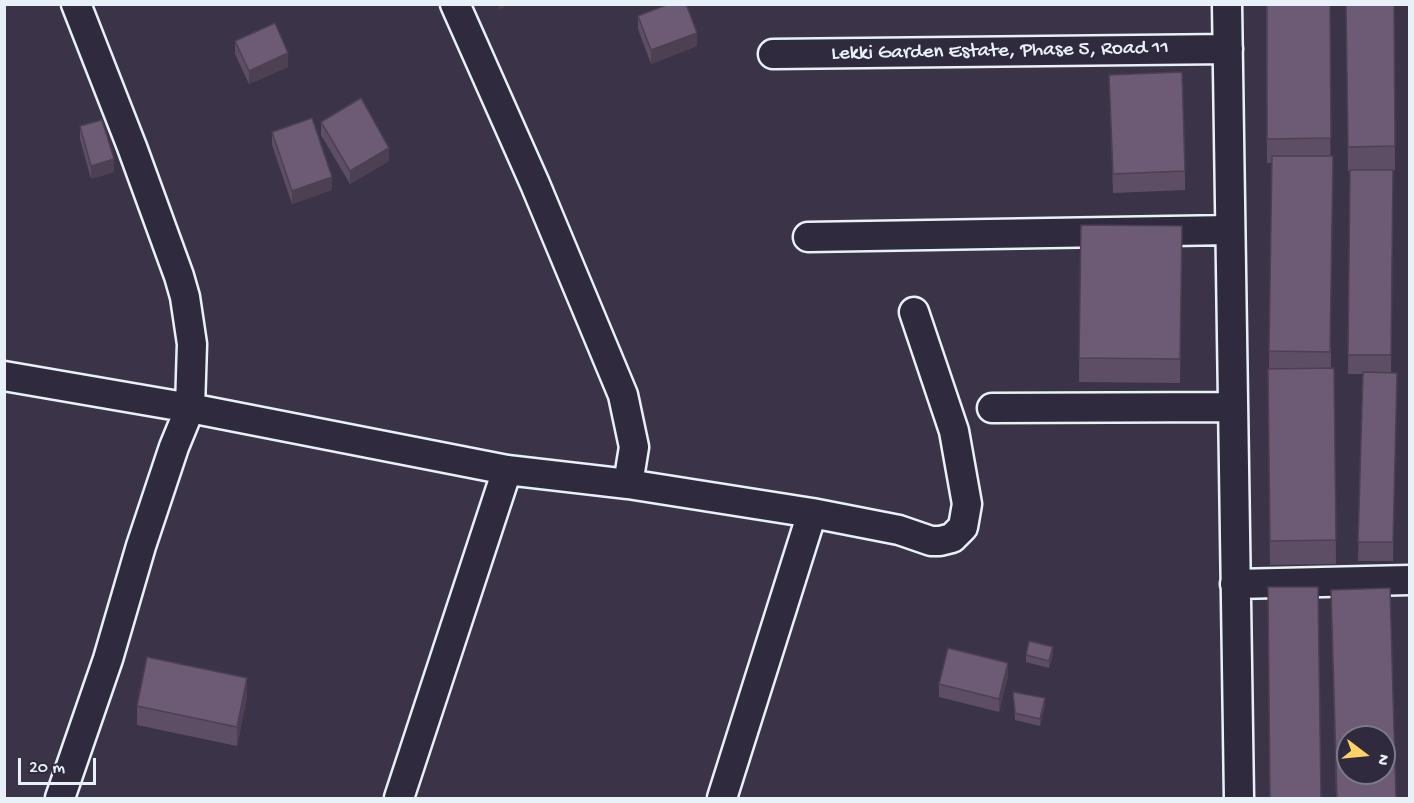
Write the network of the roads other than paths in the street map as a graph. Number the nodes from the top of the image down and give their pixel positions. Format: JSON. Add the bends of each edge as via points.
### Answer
{"nodes":[{"id":1,"x":76,"y":4,"type":"edge"},
{"id":2,"x":455,"y":4,"type":"edge"},
{"id":3,"x":1227,"y":4,"type":"edge"},
{"id":4,"x":1228,"y":49,"type":"junction"},
{"id":5,"x":773,"y":54,"type":"dead end"},
{"id":6,"x":1230,"y":230,"type":"junction"},
{"id":7,"x":808,"y":237,"type":"dead end"},
{"id":8,"x":914,"y":312,"type":"dead end"},
{"id":9,"x":4,"y":376,"type":"edge"},
{"id":10,"x":1233,"y":407,"type":"junction"},
{"id":11,"x":190,"y":408,"type":"junction"},
{"id":12,"x":992,"y":408,"type":"dead end"},
{"id":13,"x":507,"y":470,"type":"junction"},
{"id":14,"x":628,"y":483,"type":"junction"},
{"id":15,"x":812,"y":513,"type":"junction"},
{"id":16,"x":1410,"y":580,"type":"edge"},
{"id":17,"x":1235,"y":584,"type":"junction"},
{"id":18,"x":60,"y":798,"type":"edge"},
{"id":19,"x":399,"y":798,"type":"edge"},
{"id":20,"x":722,"y":798,"type":"edge"},
{"id":21,"x":1239,"y":798,"type":"edge"}],
"edges":[{"from":1,"to":11,"type":"street","via":[[182,286],[192,344]]},
{"from":2,"to":14,"type":"street","via":[[623,394],[634,447]]},
{"from":3,"to":4,"type":"street"},
{"from":4,"to":5,"type":"street","name":"Lekki Garden Estate, Phase 5, Road 11"},
{"from":4,"to":6,"type":"street"},
{"from":6,"to":7,"type":"street"},
{"from":6,"to":10,"type":"street"},
{"from":8,"to":15,"type":"street","via":[[954,431],[967,504],[963,526],[952,538],[931,541],[899,530]]},
{"from":9,"to":11,"type":"street"},
{"from":10,"to":12,"type":"street"},
{"from":10,"to":17,"type":"street"},
{"from":11,"to":13,"type":"street"},
{"from":11,"to":18,"type":"street"},
{"from":13,"to":14,"type":"street"},
{"from":13,"to":19,"type":"street"},
{"from":14,"to":15,"type":"street"},
{"from":15,"to":20,"type":"street"},
{"from":16,"to":17,"type":"street"},
{"from":17,"to":21,"type":"street"}]}
